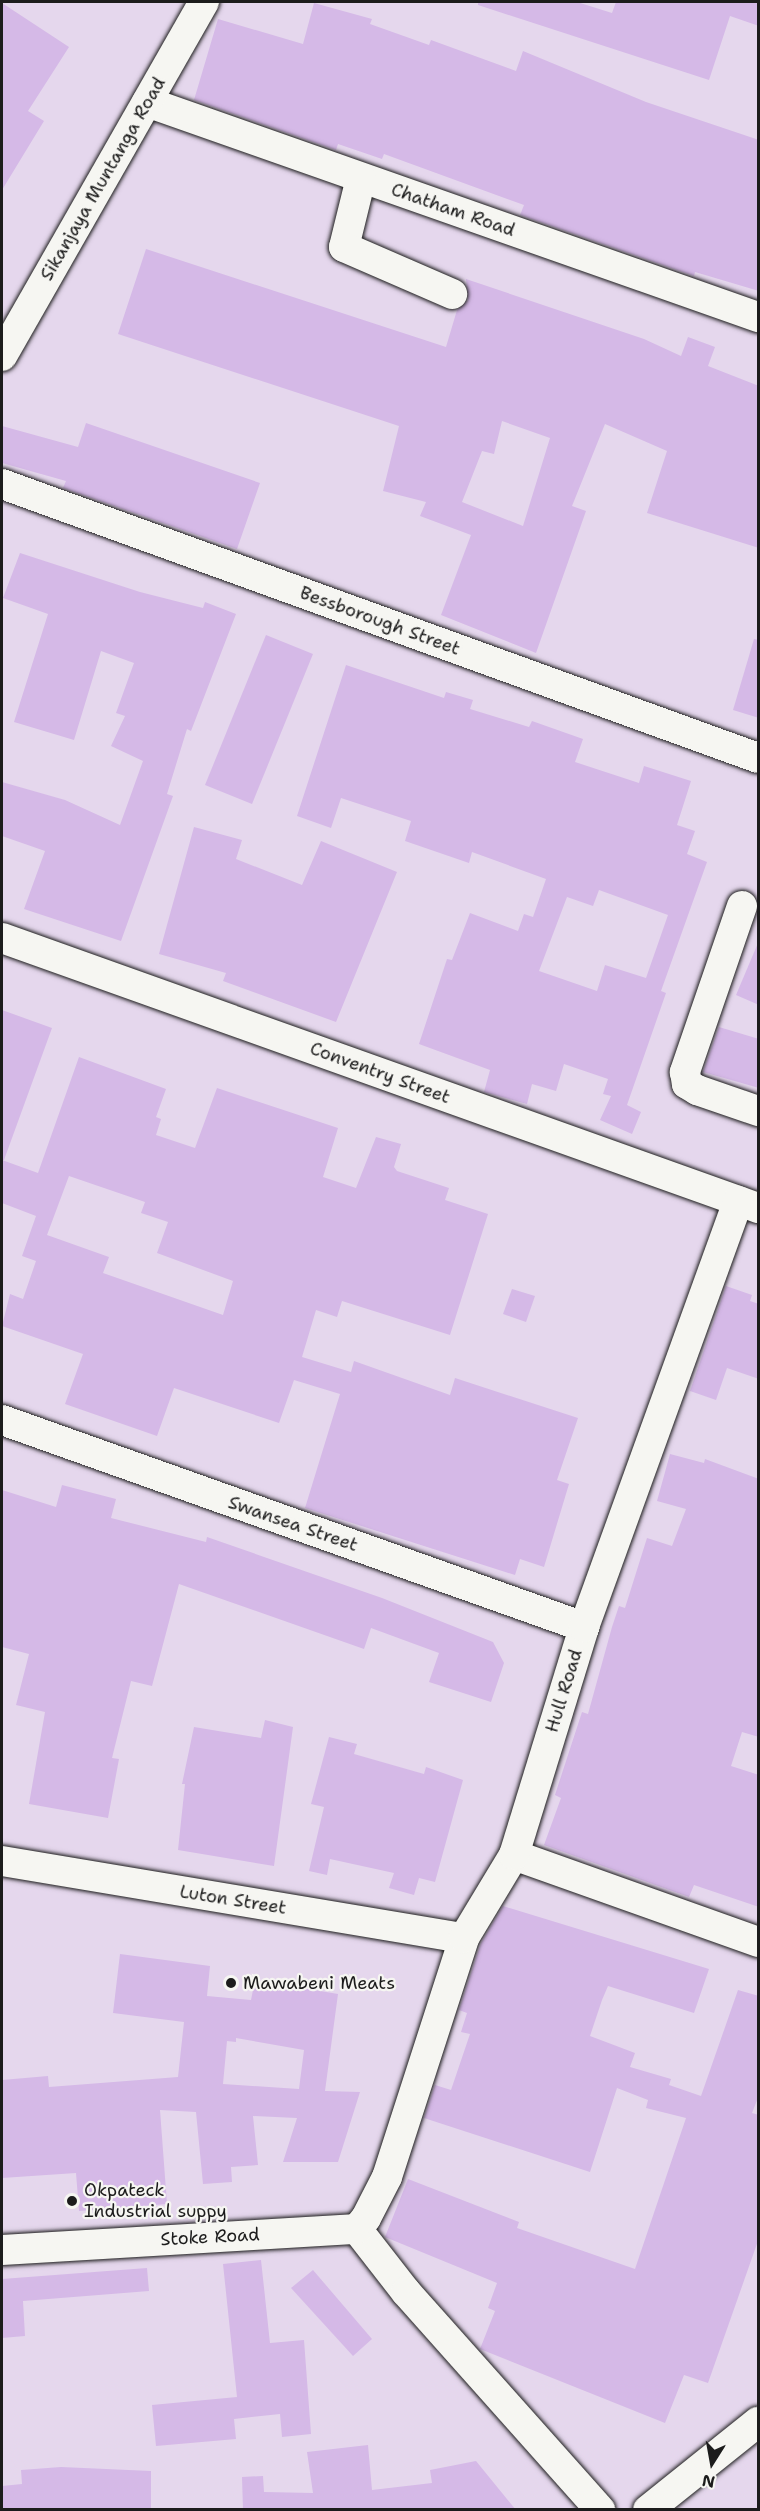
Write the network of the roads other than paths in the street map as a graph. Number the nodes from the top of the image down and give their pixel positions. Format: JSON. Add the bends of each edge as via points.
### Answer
{"nodes":[{"id":1,"x":204,"y":2,"type":"edge"},
{"id":2,"x":147,"y":102,"type":"junction"},
{"id":3,"x":361,"y":178,"type":"junction"},
{"id":4,"x":452,"y":294,"type":"dead end"},
{"id":5,"x":759,"y":317,"type":"edge"},
{"id":6,"x":2,"y":356,"type":"edge"},
{"id":7,"x":2,"y":484,"type":"edge"},
{"id":8,"x":759,"y":758,"type":"edge"},
{"id":9,"x":742,"y":906,"type":"dead end"},
{"id":10,"x":2,"y":938,"type":"edge"},
{"id":11,"x":759,"y":1111,"type":"edge"},
{"id":12,"x":748,"y":1205,"type":"edge"},
{"id":13,"x":2,"y":1420,"type":"edge"},
{"id":14,"x":584,"y":1627,"type":"junction"},
{"id":15,"x":514,"y":1855,"type":"junction"},
{"id":16,"x":2,"y":1861,"type":"edge"},
{"id":17,"x":464,"y":1938,"type":"junction"},
{"id":18,"x":759,"y":1942,"type":"edge"},
{"id":19,"x":357,"y":2229,"type":"junction"},
{"id":20,"x":2,"y":2250,"type":"edge"},
{"id":21,"x":759,"y":2422,"type":"edge"},
{"id":22,"x":600,"y":2510,"type":"edge"},
{"id":23,"x":648,"y":2510,"type":"edge"}],
"edges":[{"from":1,"to":2,"type":"street","name":"Sikanjaya Muntanga Road"},
{"from":2,"to":3,"type":"street","name":"Chatham Road"},
{"from":2,"to":6,"type":"street","name":"Sikanjaya Muntanga Road"},
{"from":3,"to":4,"type":"street","via":[[344,247]]},
{"from":3,"to":5,"type":"street","name":"Chatham Road"},
{"from":7,"to":8,"type":"street","name":"Bessborough Street"},
{"from":9,"to":11,"type":"street","via":[[685,1072],[687,1084],[697,1090]]},
{"from":10,"to":12,"type":"street","name":"Conventry Street"},
{"from":12,"to":14,"type":"street","name":"Hull Road"},
{"from":13,"to":14,"type":"street","name":"Swansea Street"},
{"from":14,"to":15,"type":"street","name":"Hull Road"},
{"from":15,"to":17,"type":"street","name":"Hull Road"},
{"from":15,"to":18,"type":"street"},
{"from":16,"to":17,"type":"street","name":"Luton Street"},
{"from":17,"to":19,"type":"street","name":"Hull Road","via":[[387,2177]]},
{"from":19,"to":20,"type":"street","name":"Stoke Road"},
{"from":19,"to":22,"type":"street","via":[[406,2292]]},
{"from":21,"to":23,"type":"street"}]}
